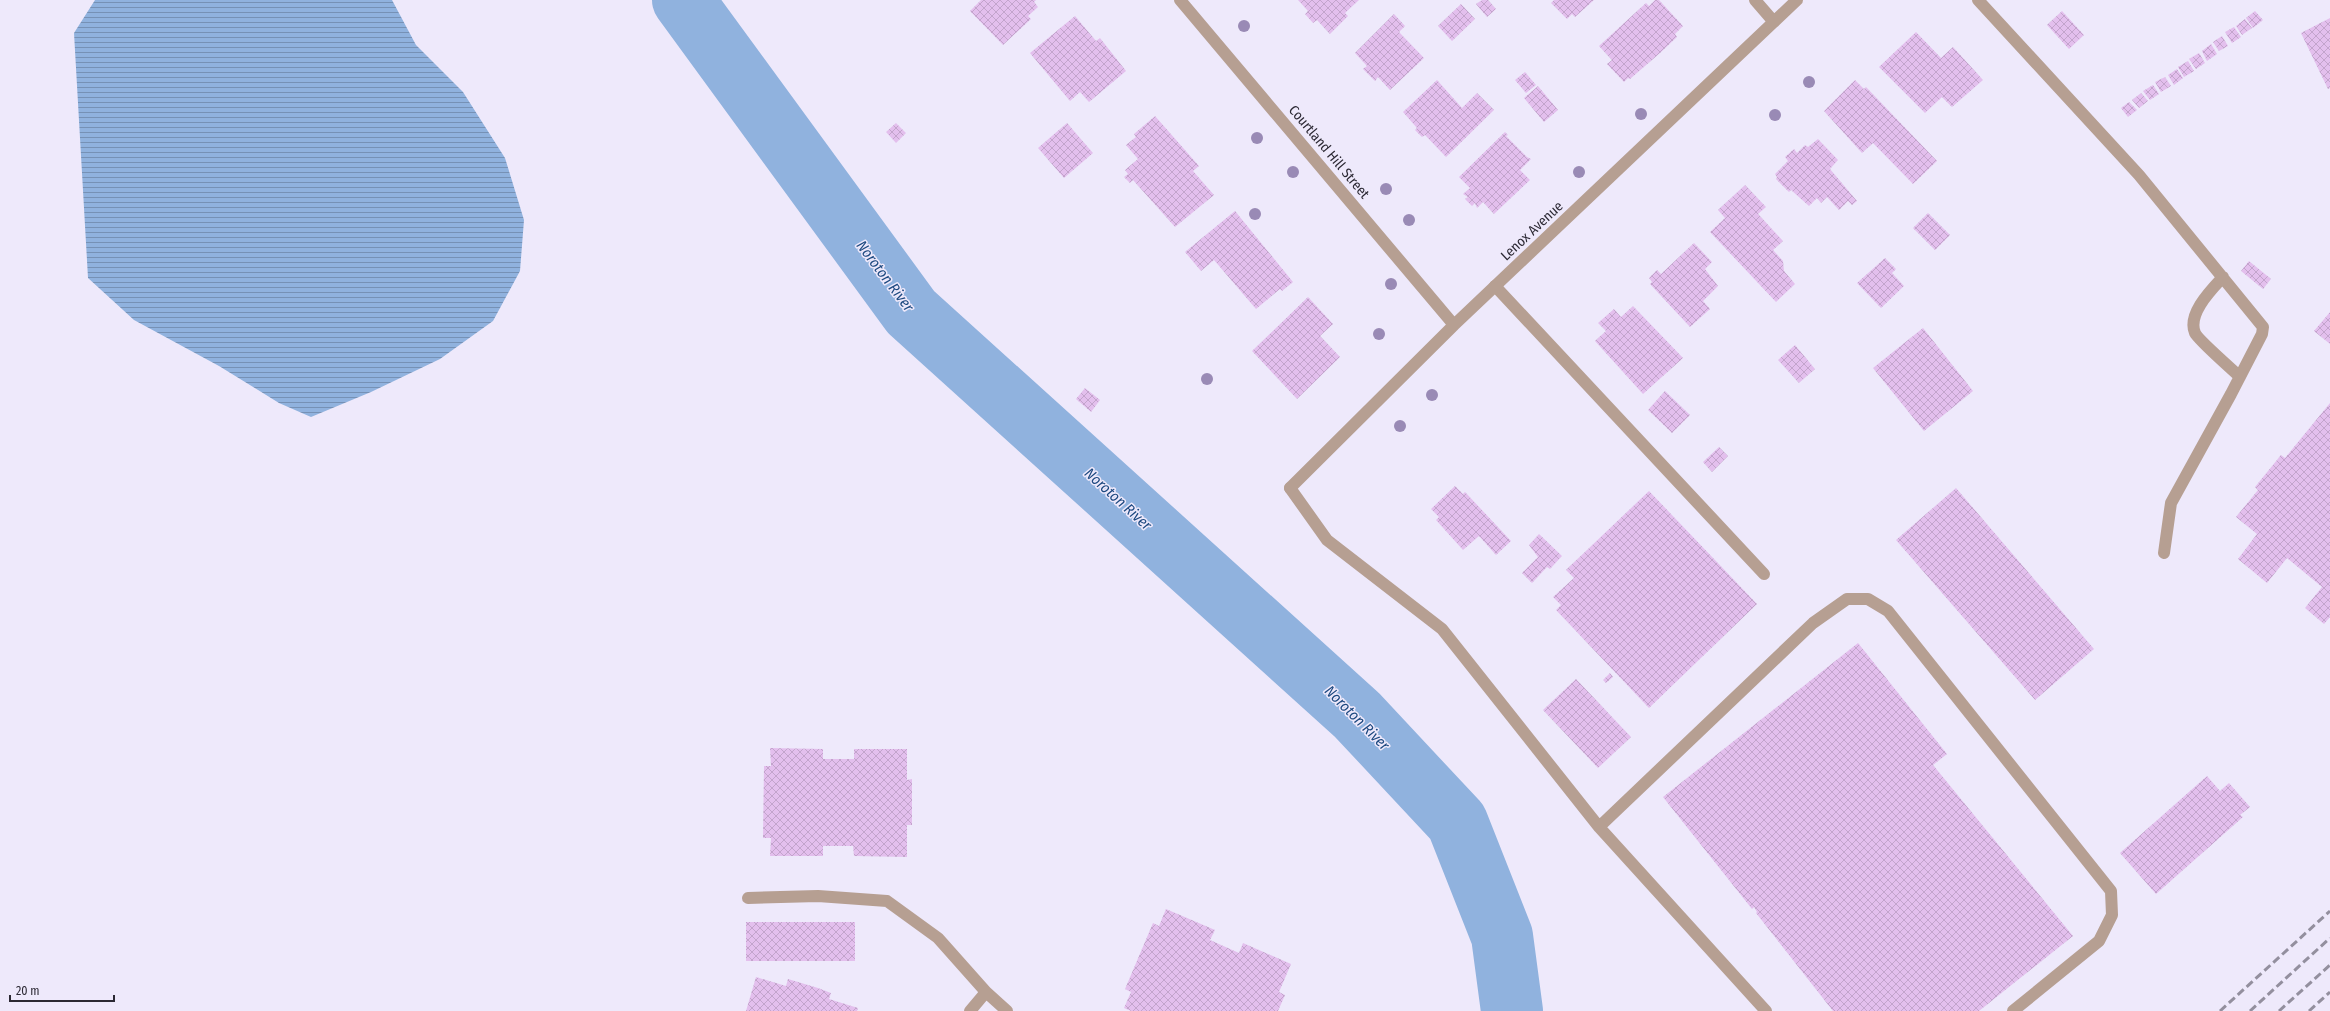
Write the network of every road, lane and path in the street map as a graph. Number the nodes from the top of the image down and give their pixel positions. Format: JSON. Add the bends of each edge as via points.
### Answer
{"nodes":[{"id":1,"x":1180,"y":0,"type":"edge"},
{"id":2,"x":1755,"y":0,"type":"edge"},
{"id":3,"x":1797,"y":0,"type":"edge"},
{"id":4,"x":1978,"y":0,"type":"edge"},
{"id":5,"x":1774,"y":22,"type":"junction"},
{"id":6,"x":2223,"y":277,"type":"junction"},
{"id":7,"x":1495,"y":286,"type":"junction"},
{"id":8,"x":1454,"y":325,"type":"junction"},
{"id":9,"x":2240,"y":377,"type":"junction"},
{"id":10,"x":2164,"y":553,"type":"dead end"},
{"id":11,"x":1764,"y":574,"type":"dead end"},
{"id":12,"x":1599,"y":827,"type":"junction"},
{"id":13,"x":748,"y":898,"type":"dead end"},
{"id":14,"x":986,"y":992,"type":"junction"},
{"id":15,"x":970,"y":1011,"type":"edge"},
{"id":16,"x":1007,"y":1011,"type":"edge"},
{"id":17,"x":1766,"y":1011,"type":"edge"},
{"id":18,"x":2013,"y":1011,"type":"edge"}],
"edges":[{"from":1,"to":8,"type":"street","name":"Courtland Hill Street"},
{"from":2,"to":5,"type":"street"},
{"from":3,"to":5,"type":"street","name":"Lenox Avenue"},
{"from":4,"to":6,"type":"street","via":[[2139,175]]},
{"from":5,"to":7,"type":"street","name":"Lenox Avenue"},
{"from":6,"to":9,"type":"street","via":[[2263,327],[2262,334]]},
{"from":6,"to":9,"type":"street","via":[[2207,294],[2194,319],[2195,334]]},
{"from":7,"to":8,"type":"street","name":"Lenox Avenue"},
{"from":7,"to":11,"type":"street"},
{"from":8,"to":12,"type":"street","name":"Lenox Avenue","via":[[1290,488],[1327,540],[1442,629]]},
{"from":9,"to":10,"type":"street","via":[[2171,503]]},
{"from":12,"to":17,"type":"street"},
{"from":12,"to":18,"type":"street","via":[[1813,623],[1847,599],[1868,599],[1888,612],[2111,891],[2112,915],[2099,941]]},
{"from":13,"to":14,"type":"street","via":[[818,896],[887,901],[938,938]]},
{"from":14,"to":15,"type":"street"},
{"from":14,"to":16,"type":"street"}]}
